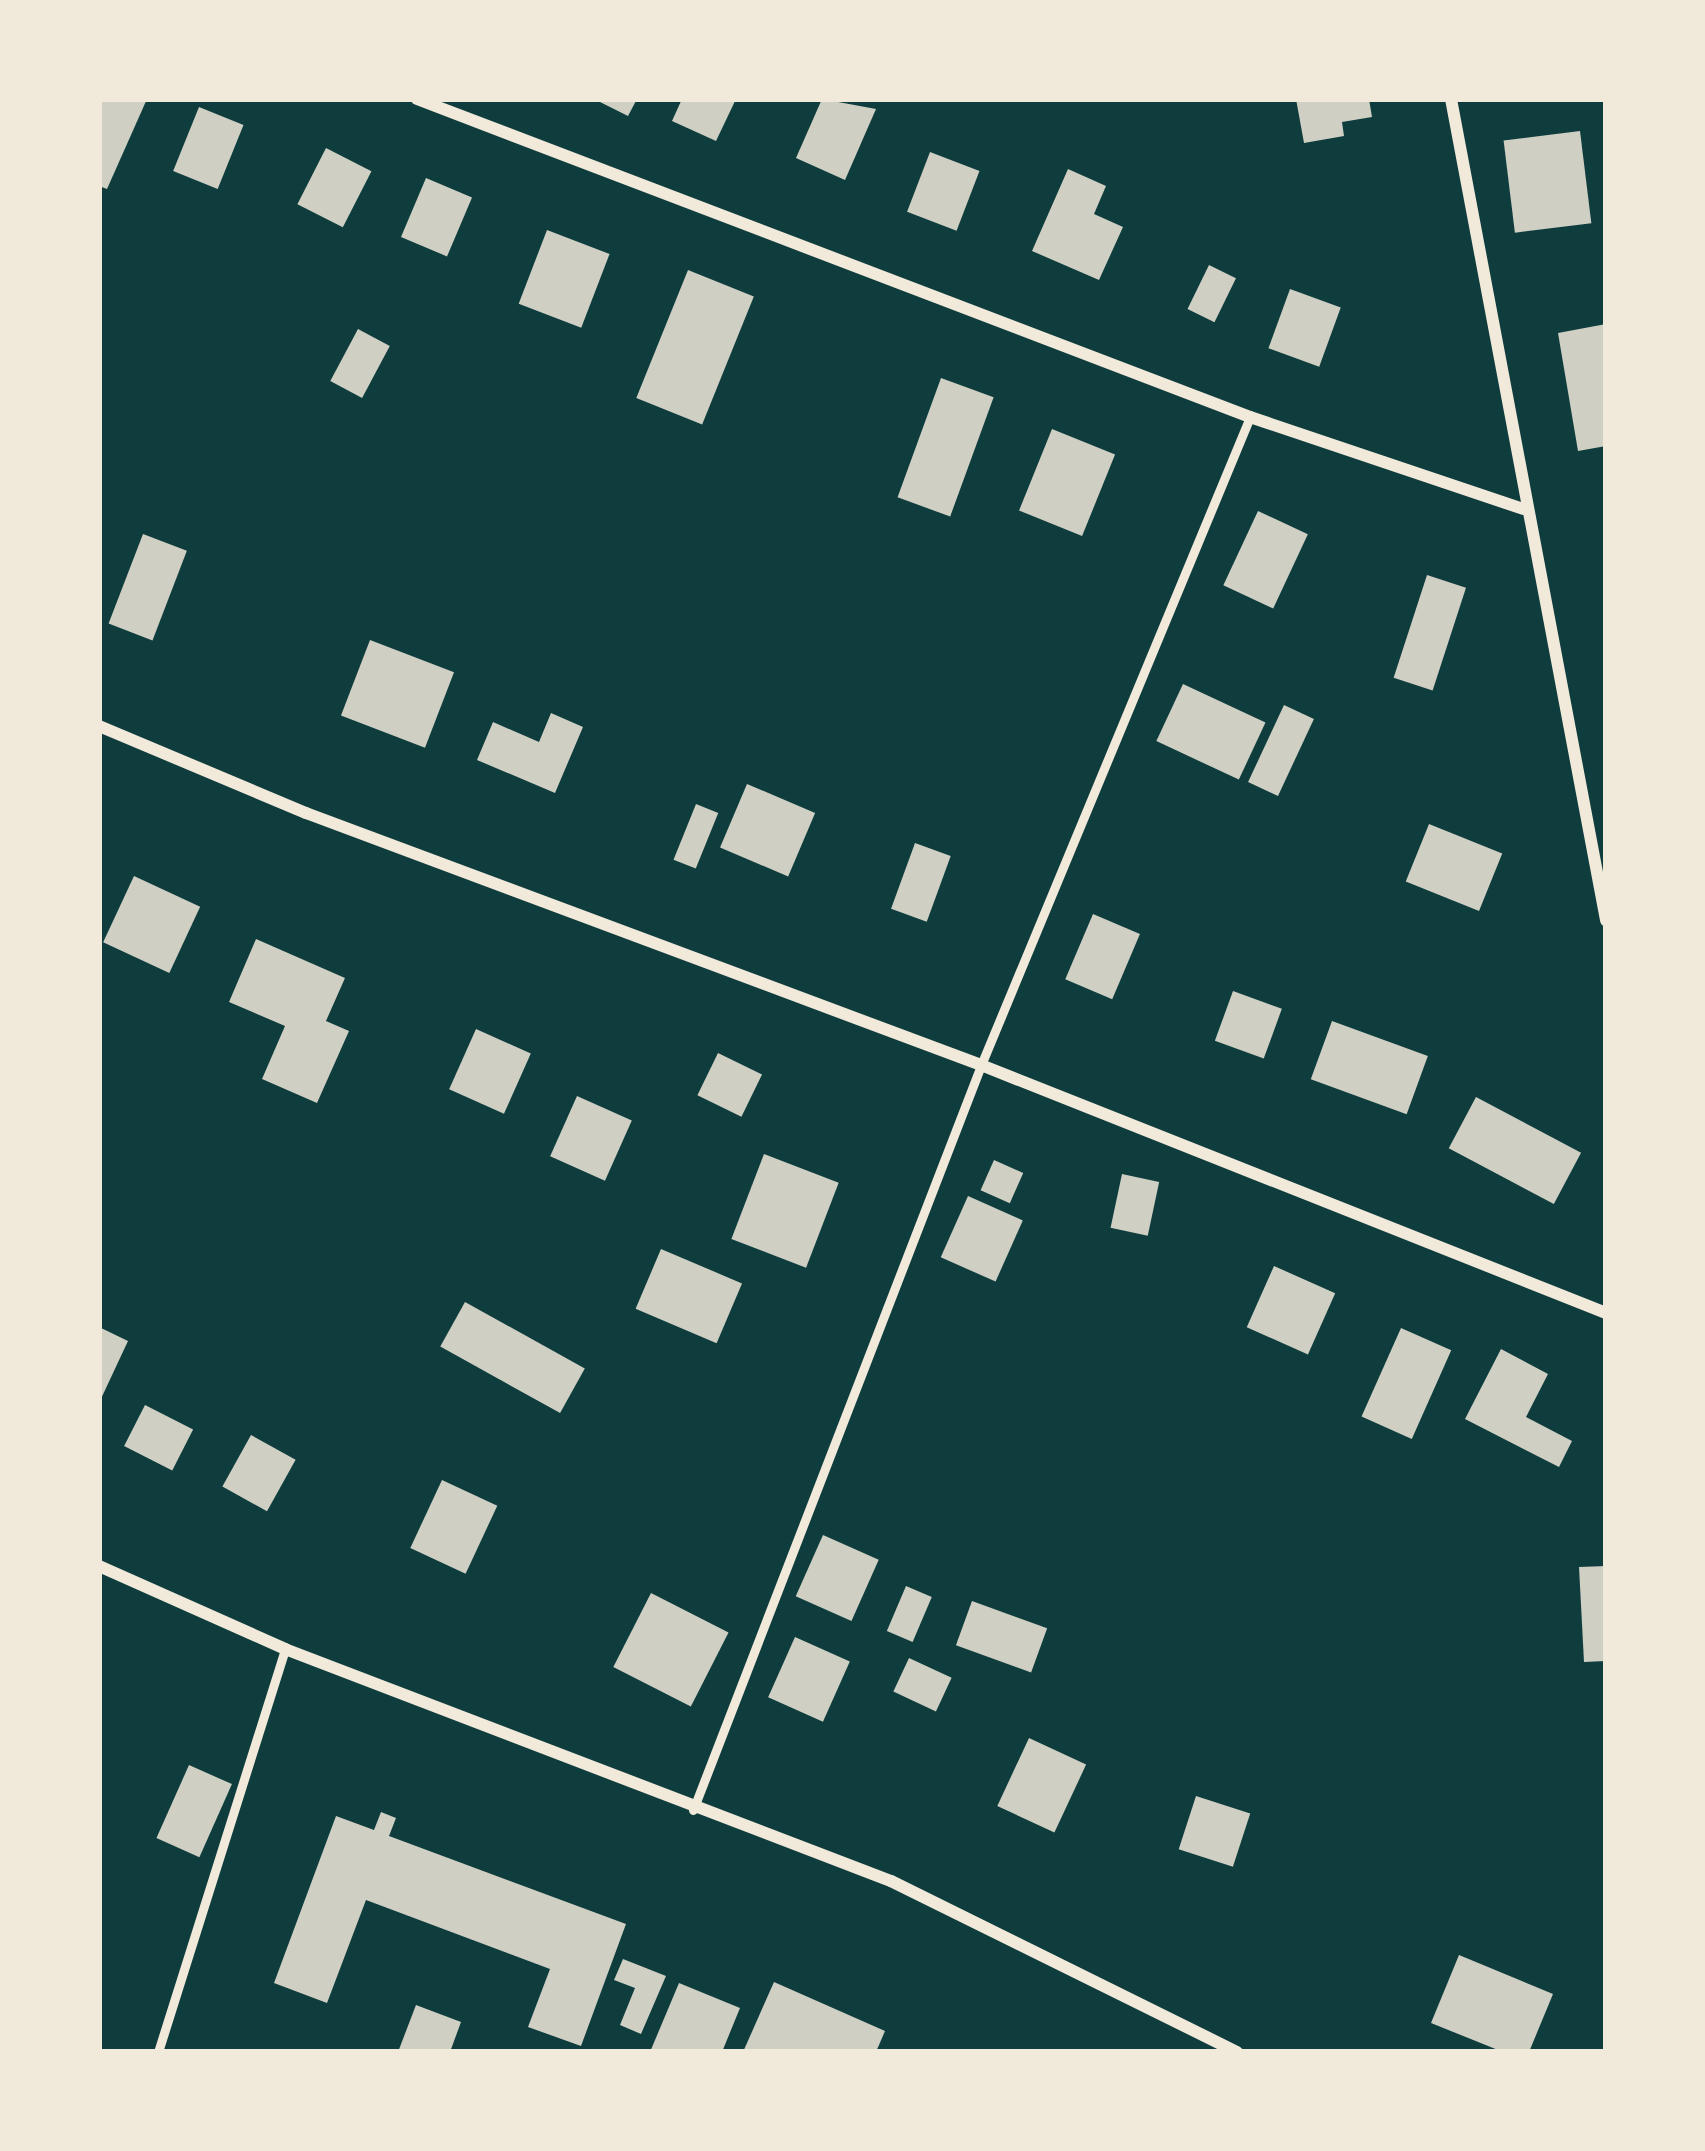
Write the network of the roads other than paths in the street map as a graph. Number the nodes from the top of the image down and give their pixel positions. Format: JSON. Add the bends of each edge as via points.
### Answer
{"nodes":[{"id":1,"x":417,"y":99,"type":"edge"},
{"id":2,"x":1450,"y":99,"type":"edge"},
{"id":3,"x":1250,"y":417,"type":"junction"},
{"id":4,"x":1523,"y":509,"type":"junction"},
{"id":5,"x":99,"y":726,"type":"edge"},
{"id":6,"x":1606,"y":920,"type":"edge"},
{"id":7,"x":981,"y":1065,"type":"junction"},
{"id":8,"x":1606,"y":1313,"type":"edge"},
{"id":9,"x":99,"y":1566,"type":"edge"},
{"id":10,"x":286,"y":1649,"type":"junction"},
{"id":11,"x":693,"y":1810,"type":"junction"},
{"id":12,"x":158,"y":2052,"type":"edge"},
{"id":13,"x":1237,"y":2052,"type":"edge"}],
"edges":[{"from":1,"to":3,"type":"street"},
{"from":2,"to":4,"type":"street"},
{"from":3,"to":4,"type":"street"},
{"from":3,"to":7,"type":"lane"},
{"from":4,"to":6,"type":"street"},
{"from":5,"to":7,"type":"street","via":[[306,813]]},
{"from":7,"to":8,"type":"street"},
{"from":7,"to":11,"type":"lane"},
{"from":9,"to":10,"type":"street"},
{"from":10,"to":11,"type":"street"},
{"from":10,"to":12,"type":"lane"},
{"from":11,"to":13,"type":"street","via":[[890,1881]]}]}
